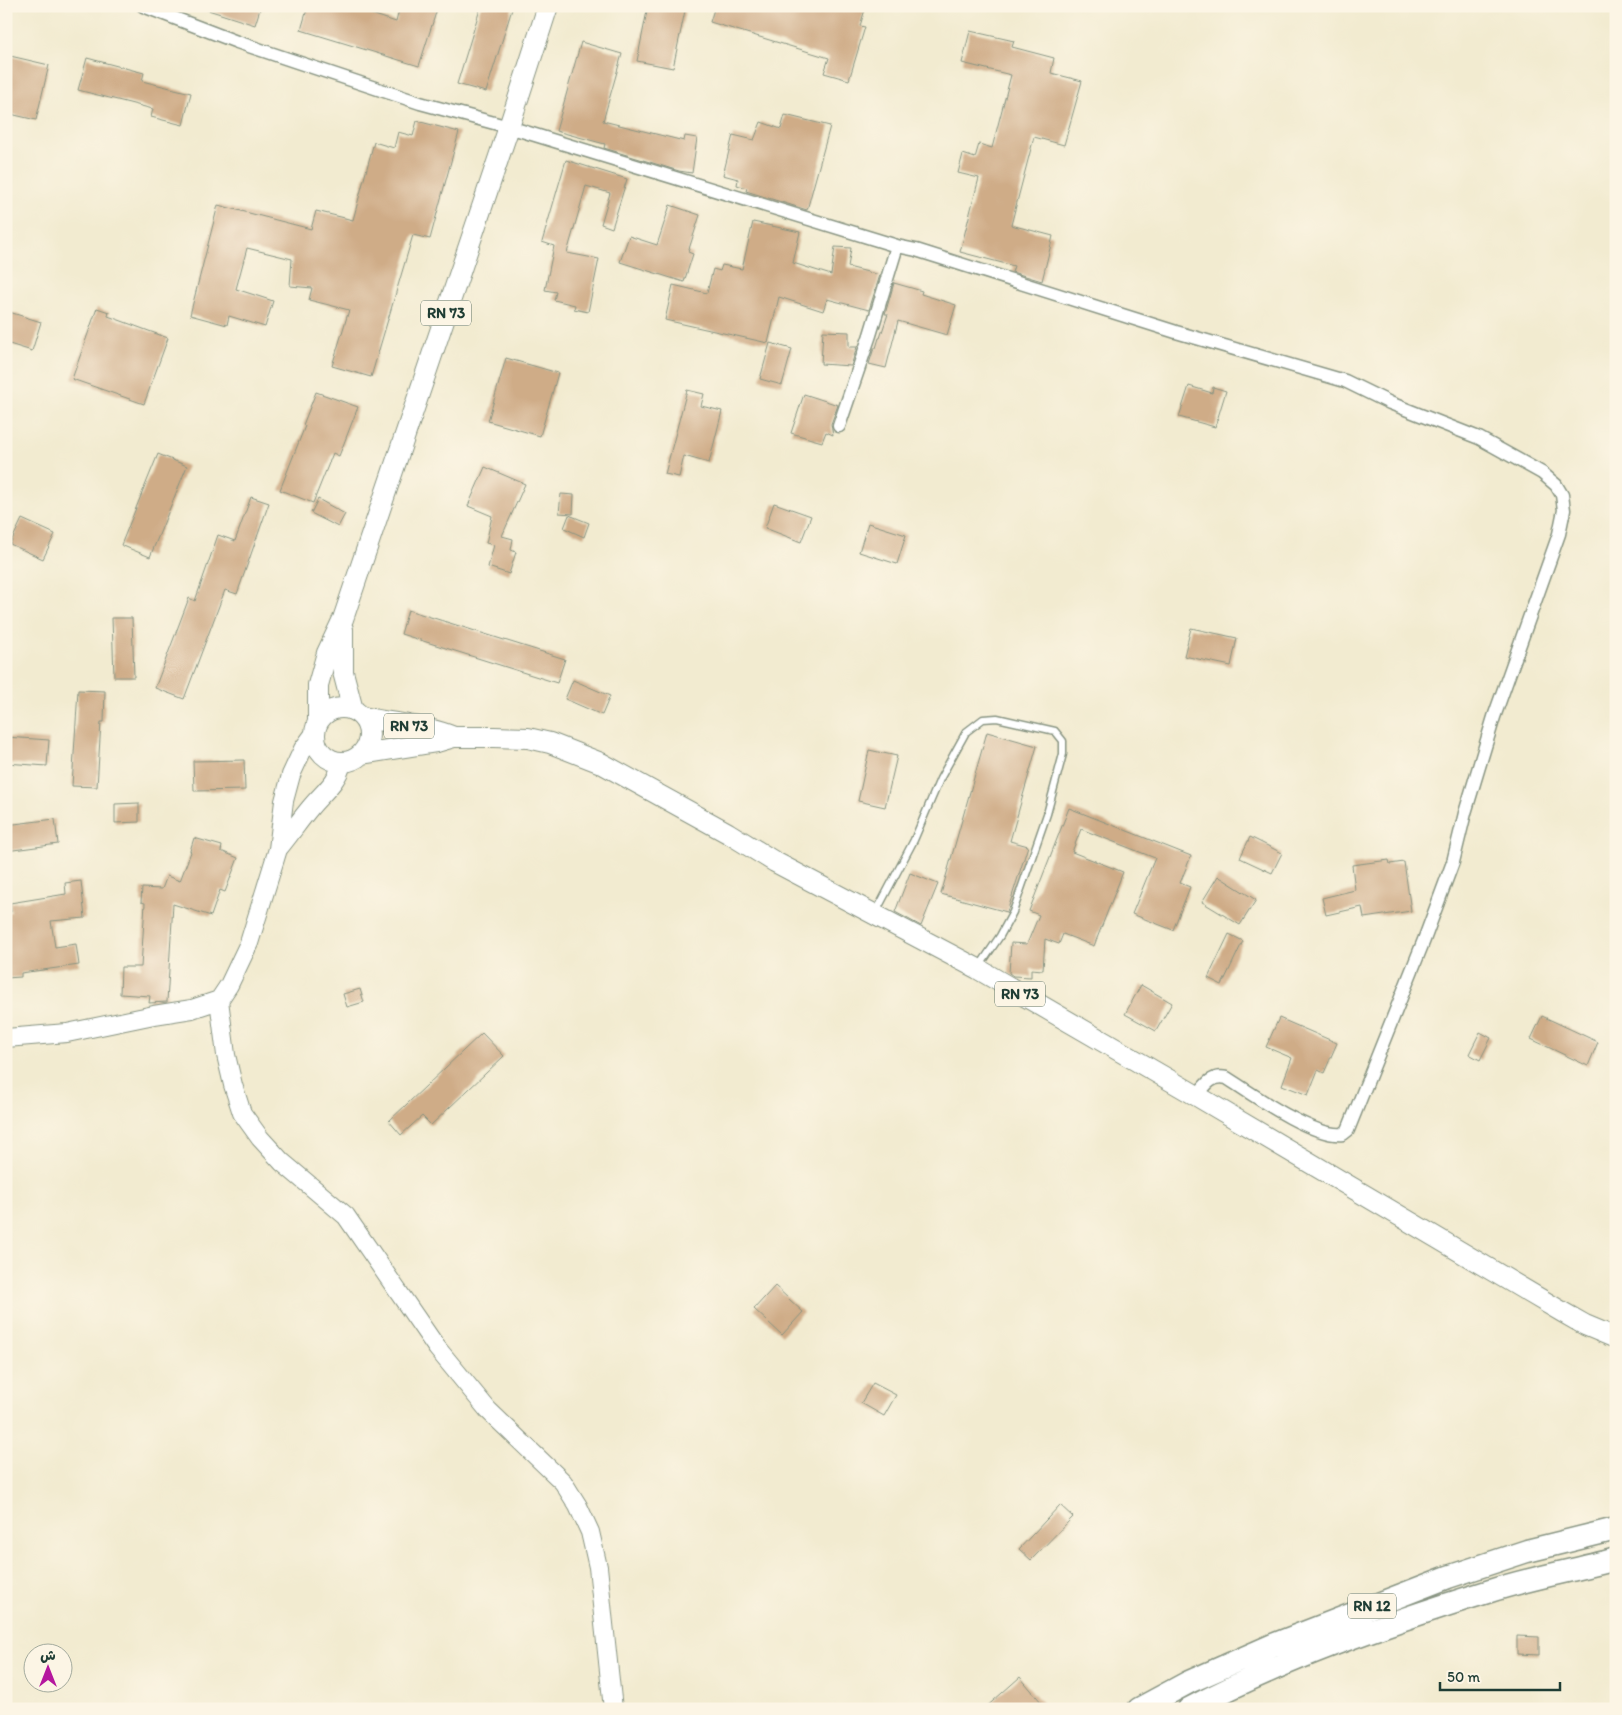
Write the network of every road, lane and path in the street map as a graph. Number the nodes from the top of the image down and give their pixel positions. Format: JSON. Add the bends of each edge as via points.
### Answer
{"nodes":[{"id":1,"x":144,"y":6,"type":"edge"},
{"id":2,"x":548,"y":6,"type":"edge"},
{"id":3,"x":509,"y":127,"type":"junction"},
{"id":4,"x":897,"y":246,"type":"junction"},
{"id":5,"x":839,"y":426,"type":"dead end"},
{"id":6,"x":343,"y":619,"type":"junction"},
{"id":7,"x":358,"y":713,"type":"junction"},
{"id":8,"x":316,"y":728,"type":"junction"},
{"id":9,"x":454,"y":737,"type":"junction"},
{"id":10,"x":362,"y":754,"type":"junction"},
{"id":11,"x":342,"y":762,"type":"junction"},
{"id":12,"x":278,"y":849,"type":"junction"},
{"id":13,"x":875,"y":916,"type":"junction"},
{"id":14,"x":978,"y":969,"type":"junction"},
{"id":15,"x":219,"y":1000,"type":"junction"},
{"id":16,"x":6,"y":1038,"type":"edge"},
{"id":17,"x":1197,"y":1096,"type":"junction"},
{"id":18,"x":1616,"y":1338,"type":"edge"},
{"id":19,"x":1616,"y":1529,"type":"edge"},
{"id":20,"x":1612,"y":1561,"type":"edge"},
{"id":21,"x":613,"y":1709,"type":"edge"},
{"id":22,"x":1139,"y":1709,"type":"edge"},
{"id":23,"x":1189,"y":1709,"type":"edge"}],
"edges":[{"from":1,"to":3,"type":"street","via":[[237,42],[402,97]]},
{"from":2,"to":3,"type":"main road","number":"RN 73"},
{"from":3,"to":4,"type":"street"},
{"from":3,"to":6,"type":"main road","number":"RN 73"},
{"from":4,"to":5,"type":"street"},
{"from":4,"to":17,"type":"street","via":[[1345,381],[1478,438],[1542,473],[1556,485],[1562,496],[1564,510],[1559,534],[1494,717],[1453,862],[1348,1130],[1343,1134],[1329,1135],[1306,1126],[1227,1078],[1208,1082]]},
{"from":6,"to":7,"type":"main road","number":"RN 73","via":[[343,672]]},
{"from":6,"to":8,"type":"main road","number":"RN 73","via":[[327,653],[318,685]]},
{"from":7,"to":8,"type":"main road","via":[[344,708],[332,709],[322,715]]},
{"from":7,"to":9,"type":"main road","number":"RN 73","via":[[398,724],[434,729]]},
{"from":7,"to":10,"type":"main road","via":[[368,725],[368,746]]},
{"from":8,"to":11,"type":"main road","via":[[316,745],[321,754]]},
{"from":8,"to":12,"type":"main road","via":[[291,775]]},
{"from":9,"to":10,"type":"main road","number":"RN 73"},
{"from":9,"to":13,"type":"main road","number":"RN 73","via":[[528,738],[601,762]]},
{"from":10,"to":11,"type":"main road","via":[[352,761]]},
{"from":11,"to":12,"type":"main road","via":[[334,782]]},
{"from":12,"to":15,"type":"main road","via":[[249,943]]},
{"from":13,"to":14,"type":"main road","number":"RN 73"},
{"from":13,"to":14,"type":"lane","via":[[966,732],[983,719],[997,718],[1055,732],[1063,741],[1063,754],[1047,814],[1014,912]]},
{"from":14,"to":17,"type":"main road","number":"RN 73"},
{"from":15,"to":16,"type":"main road","via":[[192,1009],[67,1033]]},
{"from":15,"to":21,"type":"main road","via":[[226,1056],[246,1119],[282,1162],[346,1216],[437,1348],[488,1410],[564,1482],[578,1506],[590,1532],[598,1566]]},
{"from":17,"to":18,"type":"main road","number":"RN 73","via":[[1564,1313]]},
{"from":19,"to":22,"type":"highway","number":"RN 12","via":[[1527,1550],[1448,1577],[1273,1645],[1189,1682]]},
{"from":20,"to":23,"type":"highway","number":"RN 12","via":[[1487,1592],[1354,1635]]}]}
